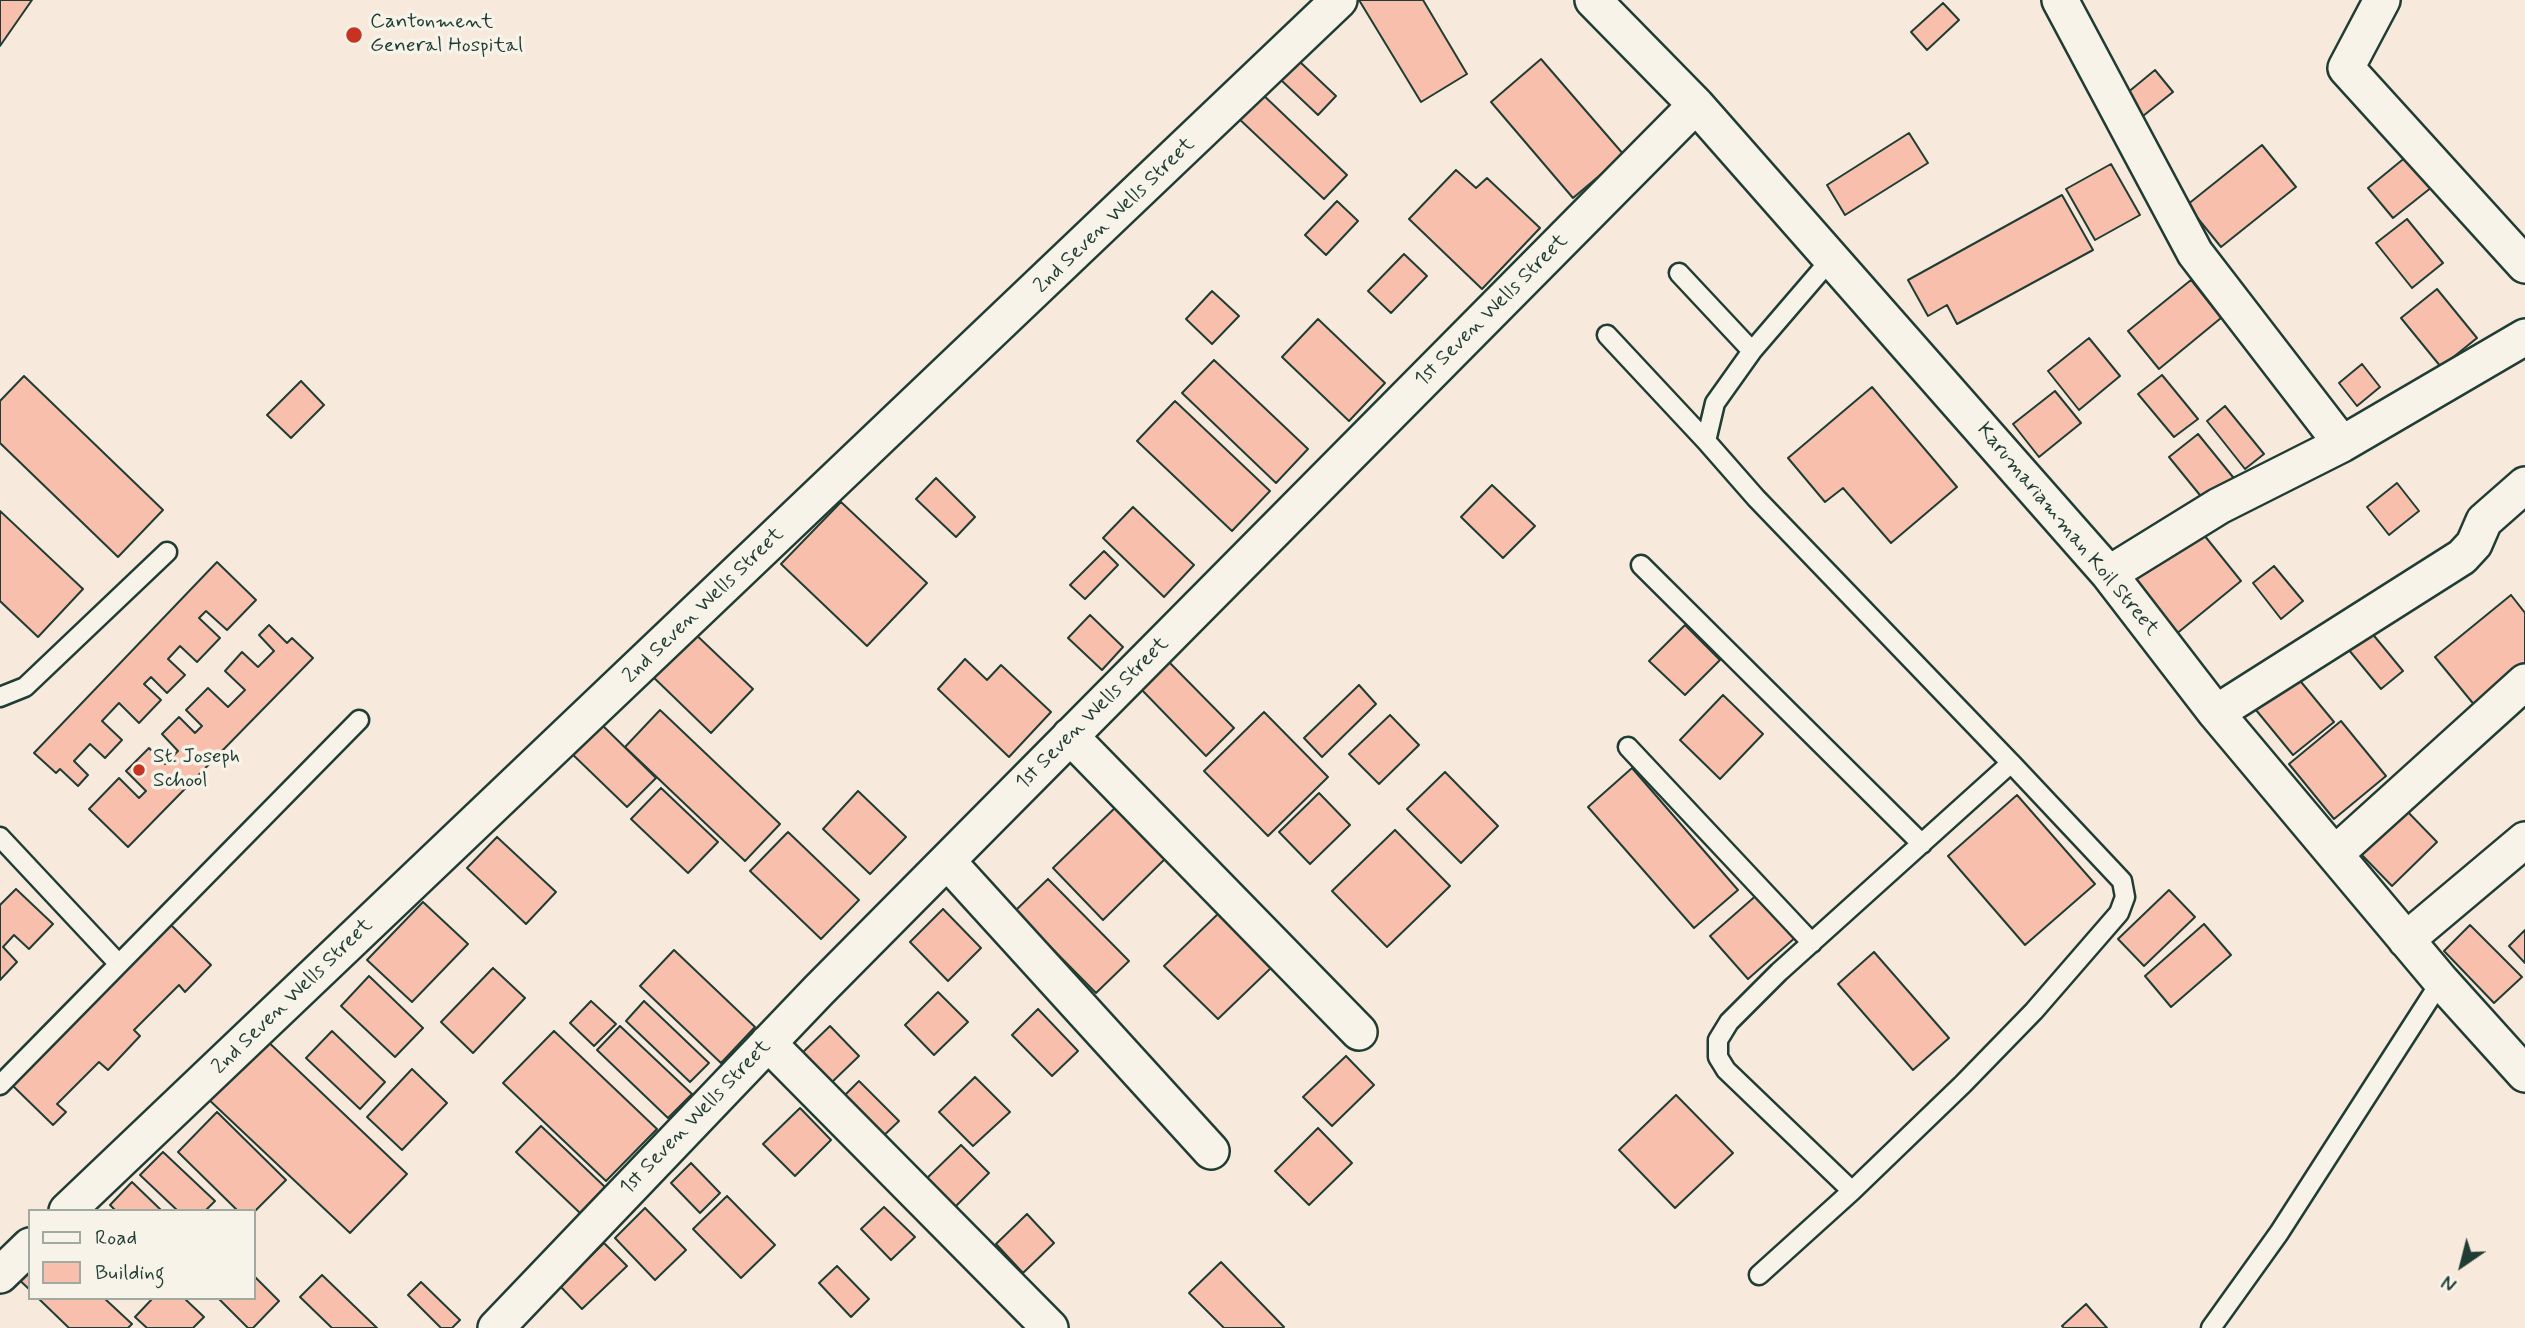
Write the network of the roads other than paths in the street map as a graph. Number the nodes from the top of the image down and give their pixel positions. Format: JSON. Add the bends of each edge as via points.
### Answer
{"nodes":[{"id":1,"x":1339,"y":0,"type":"edge"},
{"id":2,"x":1594,"y":0,"type":"edge"},
{"id":3,"x":2060,"y":0,"type":"edge"},
{"id":4,"x":2382,"y":0,"type":"edge"},
{"id":5,"x":1696,"y":105,"type":"junction"},
{"id":6,"x":1831,"y":259,"type":"junction"},
{"id":7,"x":2525,"y":265,"type":"edge"},
{"id":8,"x":1679,"y":273,"type":"dead end"},
{"id":9,"x":1607,"y":335,"type":"dead end"},
{"id":10,"x":2525,"y":337,"type":"edge"},
{"id":11,"x":1752,"y":351,"type":"junction"},
{"id":12,"x":1706,"y":440,"type":"junction"},
{"id":13,"x":2342,"y":444,"type":"junction"},
{"id":14,"x":2525,"y":485,"type":"edge"},
{"id":15,"x":167,"y":552,"type":"dead end"},
{"id":16,"x":1641,"y":565,"type":"dead end"},
{"id":17,"x":2109,"y":575,"type":"junction"},
{"id":18,"x":2525,"y":682,"type":"edge"},
{"id":19,"x":0,"y":697,"type":"edge"},
{"id":20,"x":2216,"y":713,"type":"junction"},
{"id":21,"x":359,"y":720,"type":"dead end"},
{"id":22,"x":1070,"y":736,"type":"junction"},
{"id":23,"x":1628,"y":747,"type":"dead end"},
{"id":24,"x":2011,"y":763,"type":"junction"},
{"id":25,"x":0,"y":837,"type":"edge"},
{"id":26,"x":2525,"y":840,"type":"edge"},
{"id":27,"x":1922,"y":844,"type":"junction"},
{"id":28,"x":2335,"y":854,"type":"junction"},
{"id":29,"x":947,"y":861,"type":"junction"},
{"id":30,"x":2406,"y":940,"type":"junction"},
{"id":31,"x":1812,"y":943,"type":"junction"},
{"id":32,"x":118,"y":963,"type":"junction"},
{"id":33,"x":2441,"y":981,"type":"junction"},
{"id":34,"x":1359,"y":1032,"type":"dead end"},
{"id":35,"x":768,"y":1043,"type":"junction"},
{"id":36,"x":2519,"y":1056,"type":"edge"},
{"id":37,"x":0,"y":1085,"type":"edge"},
{"id":38,"x":1211,"y":1151,"type":"dead end"},
{"id":39,"x":1852,"y":1191,"type":"junction"},
{"id":40,"x":69,"y":1209,"type":"edge"},
{"id":41,"x":28,"y":1248,"type":"edge"},
{"id":42,"x":0,"y":1275,"type":"edge"},
{"id":43,"x":1759,"y":1275,"type":"dead end"},
{"id":44,"x":496,"y":1328,"type":"edge"},
{"id":45,"x":1050,"y":1328,"type":"edge"},
{"id":46,"x":2211,"y":1328,"type":"edge"}],
"edges":[{"from":1,"to":40,"type":"street","name":"2nd Seven Wells Street"},
{"from":2,"to":5,"type":"street","name":"Karumariamman Koil Street"},
{"from":3,"to":13,"type":"street","via":[[2195,253]]},
{"from":4,"to":7,"type":"street","via":[[2346,68]]},
{"from":5,"to":6,"type":"street","name":"Karumariamman Koil Street"},
{"from":5,"to":22,"type":"street","name":"1st Seven Wells Street"},
{"from":6,"to":11,"type":"lane"},
{"from":6,"to":17,"type":"street","name":"Karumariamman Koil Street"},
{"from":8,"to":11,"type":"lane"},
{"from":9,"to":12,"type":"lane"},
{"from":10,"to":13,"type":"street"},
{"from":11,"to":12,"type":"lane","via":[[1715,403]]},
{"from":12,"to":24,"type":"lane"},
{"from":13,"to":17,"type":"street","via":[[2220,506]]},
{"from":14,"to":20,"type":"street","via":[[2484,521],[2462,557]]},
{"from":15,"to":19,"type":"lane","via":[[25,687]]},
{"from":16,"to":27,"type":"lane"},
{"from":17,"to":20,"type":"street","name":"Karumariamman Koil Street"},
{"from":18,"to":28,"type":"street"},
{"from":20,"to":28,"type":"street","name":"Karumariamman Koil Street"},
{"from":21,"to":32,"type":"lane"},
{"from":22,"to":29,"type":"street","name":"1st Seven Wells Street"},
{"from":22,"to":34,"type":"street"},
{"from":23,"to":31,"type":"lane"},
{"from":24,"to":27,"type":"lane"},
{"from":24,"to":39,"type":"lane","via":[[2122,881],[2119,913],[2034,1012]]},
{"from":25,"to":32,"type":"lane"},
{"from":26,"to":30,"type":"street"},
{"from":27,"to":31,"type":"lane"},
{"from":28,"to":30,"type":"street","name":"Karumariamman Koil Street"},
{"from":29,"to":35,"type":"street","name":"1st Seven Wells Street"},
{"from":29,"to":38,"type":"street"},
{"from":30,"to":33,"type":"street","name":"Karumariamman Koil Street"},
{"from":31,"to":39,"type":"lane","via":[[1729,1022],[1718,1040],[1718,1057],[1726,1070]]},
{"from":32,"to":37,"type":"lane"},
{"from":33,"to":36,"type":"street","name":"Karumariamman Koil Street"},
{"from":33,"to":46,"type":"lane","via":[[2279,1233]]},
{"from":35,"to":44,"type":"street","name":"1st Seven Wells Street"},
{"from":35,"to":45,"type":"street"},
{"from":39,"to":43,"type":"lane"},
{"from":41,"to":42,"type":"street"}]}
